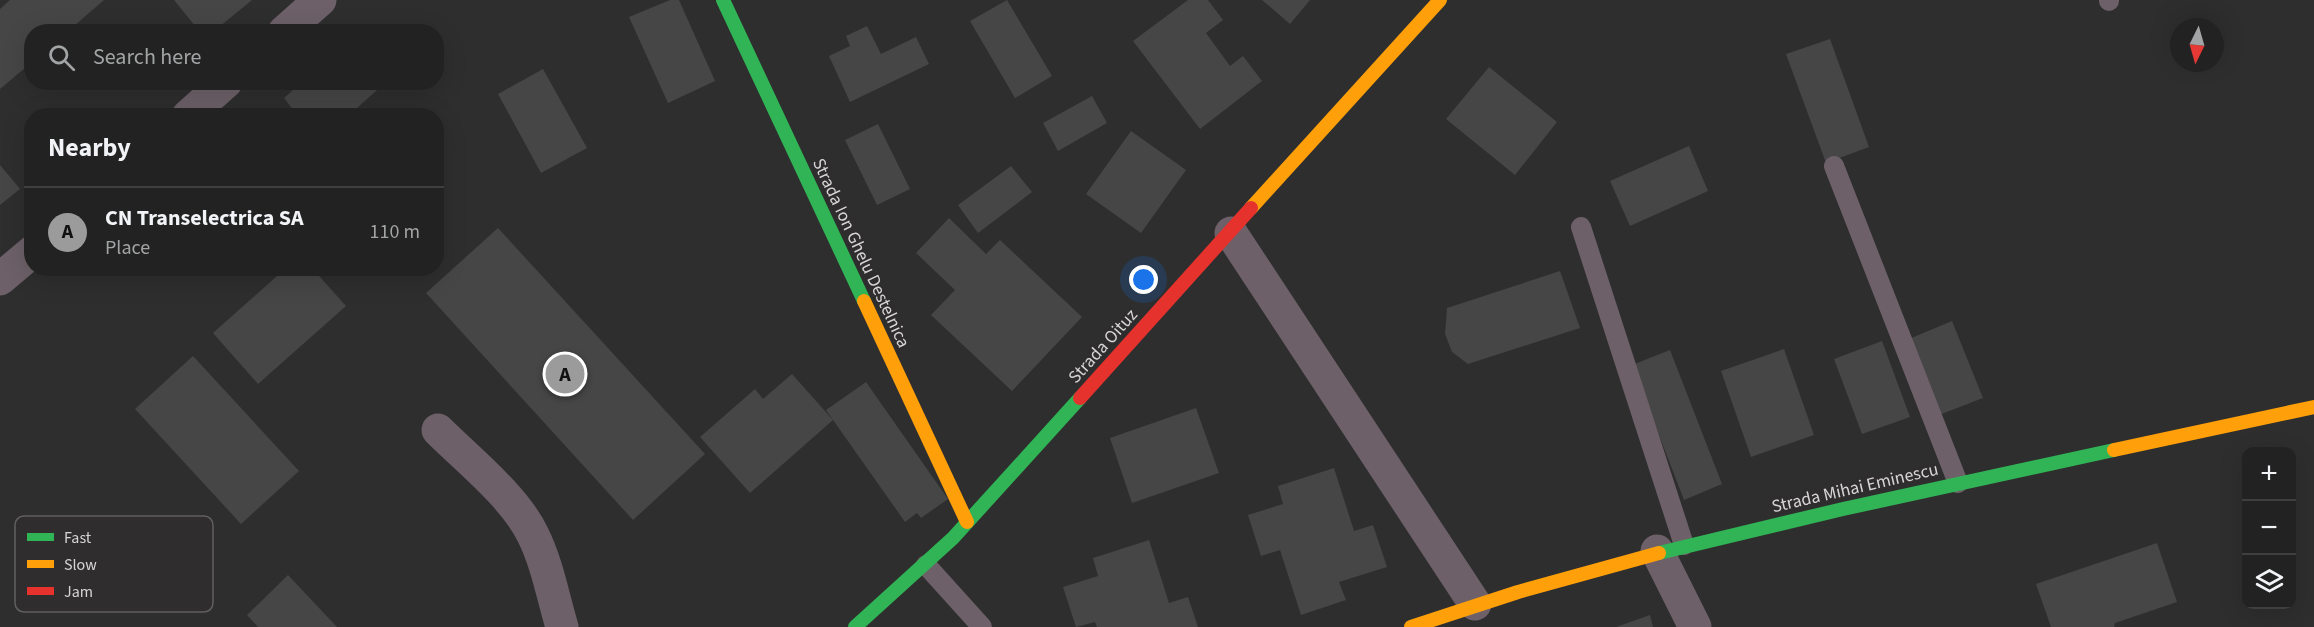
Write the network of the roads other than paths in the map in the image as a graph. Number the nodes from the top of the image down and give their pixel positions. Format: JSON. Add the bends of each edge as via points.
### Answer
{"nodes":[{"id":1,"x":321,"y":0,"type":"edge"},
{"id":2,"x":723,"y":0,"type":"edge"},
{"id":3,"x":1440,"y":0,"type":"edge"},
{"id":4,"x":293,"y":24,"type":"edge"},
{"id":5,"x":217,"y":90,"type":"edge"},
{"id":6,"x":197,"y":108,"type":"edge"},
{"id":7,"x":1834,"y":166,"type":"dead end"},
{"id":8,"x":1581,"y":227,"type":"dead end"},
{"id":9,"x":1231,"y":233,"type":"junction"},
{"id":10,"x":24,"y":259,"type":"edge"},
{"id":11,"x":0,"y":279,"type":"edge"},
{"id":12,"x":2314,"y":407,"type":"edge"},
{"id":13,"x":438,"y":430,"type":"dead end"},
{"id":14,"x":1958,"y":483,"type":"junction"},
{"id":15,"x":967,"y":522,"type":"junction"},
{"id":16,"x":1671,"y":548,"type":"junction"},
{"id":17,"x":926,"y":565,"type":"junction"},
{"id":18,"x":1475,"y":604,"type":"junction"},
{"id":19,"x":562,"y":627,"type":"edge"},
{"id":20,"x":855,"y":627,"type":"edge"},
{"id":21,"x":982,"y":627,"type":"edge"},
{"id":22,"x":1411,"y":627,"type":"edge"},
{"id":23,"x":1695,"y":627,"type":"edge"}],
"edges":[{"from":1,"to":4,"type":"street"},
{"from":2,"to":15,"type":"street","name":"Strada Ion Ghelu Destelnica"},
{"from":3,"to":9,"type":"street","name":"Strada Oituz"},
{"from":5,"to":6,"type":"street"},
{"from":7,"to":14,"type":"lane"},
{"from":8,"to":16,"type":"lane"},
{"from":9,"to":15,"type":"street","name":"Strada Oituz"},
{"from":9,"to":18,"type":"street"},
{"from":10,"to":11,"type":"street"},
{"from":12,"to":14,"type":"street","name":"Strada Mihai Eminescu"},
{"from":13,"to":19,"type":"street","via":[[519,511],[540,552]]},
{"from":14,"to":16,"type":"street","name":"Strada Mihai Eminescu"},
{"from":15,"to":17,"type":"street","name":"Strada Oituz"},
{"from":16,"to":18,"type":"street","name":"Strada Mihai Eminescu"},
{"from":16,"to":23,"type":"street"},
{"from":17,"to":20,"type":"street","name":"Strada Oituz"},
{"from":17,"to":21,"type":"lane"},
{"from":18,"to":22,"type":"street","name":"Strada Mihai Eminescu"}]}
